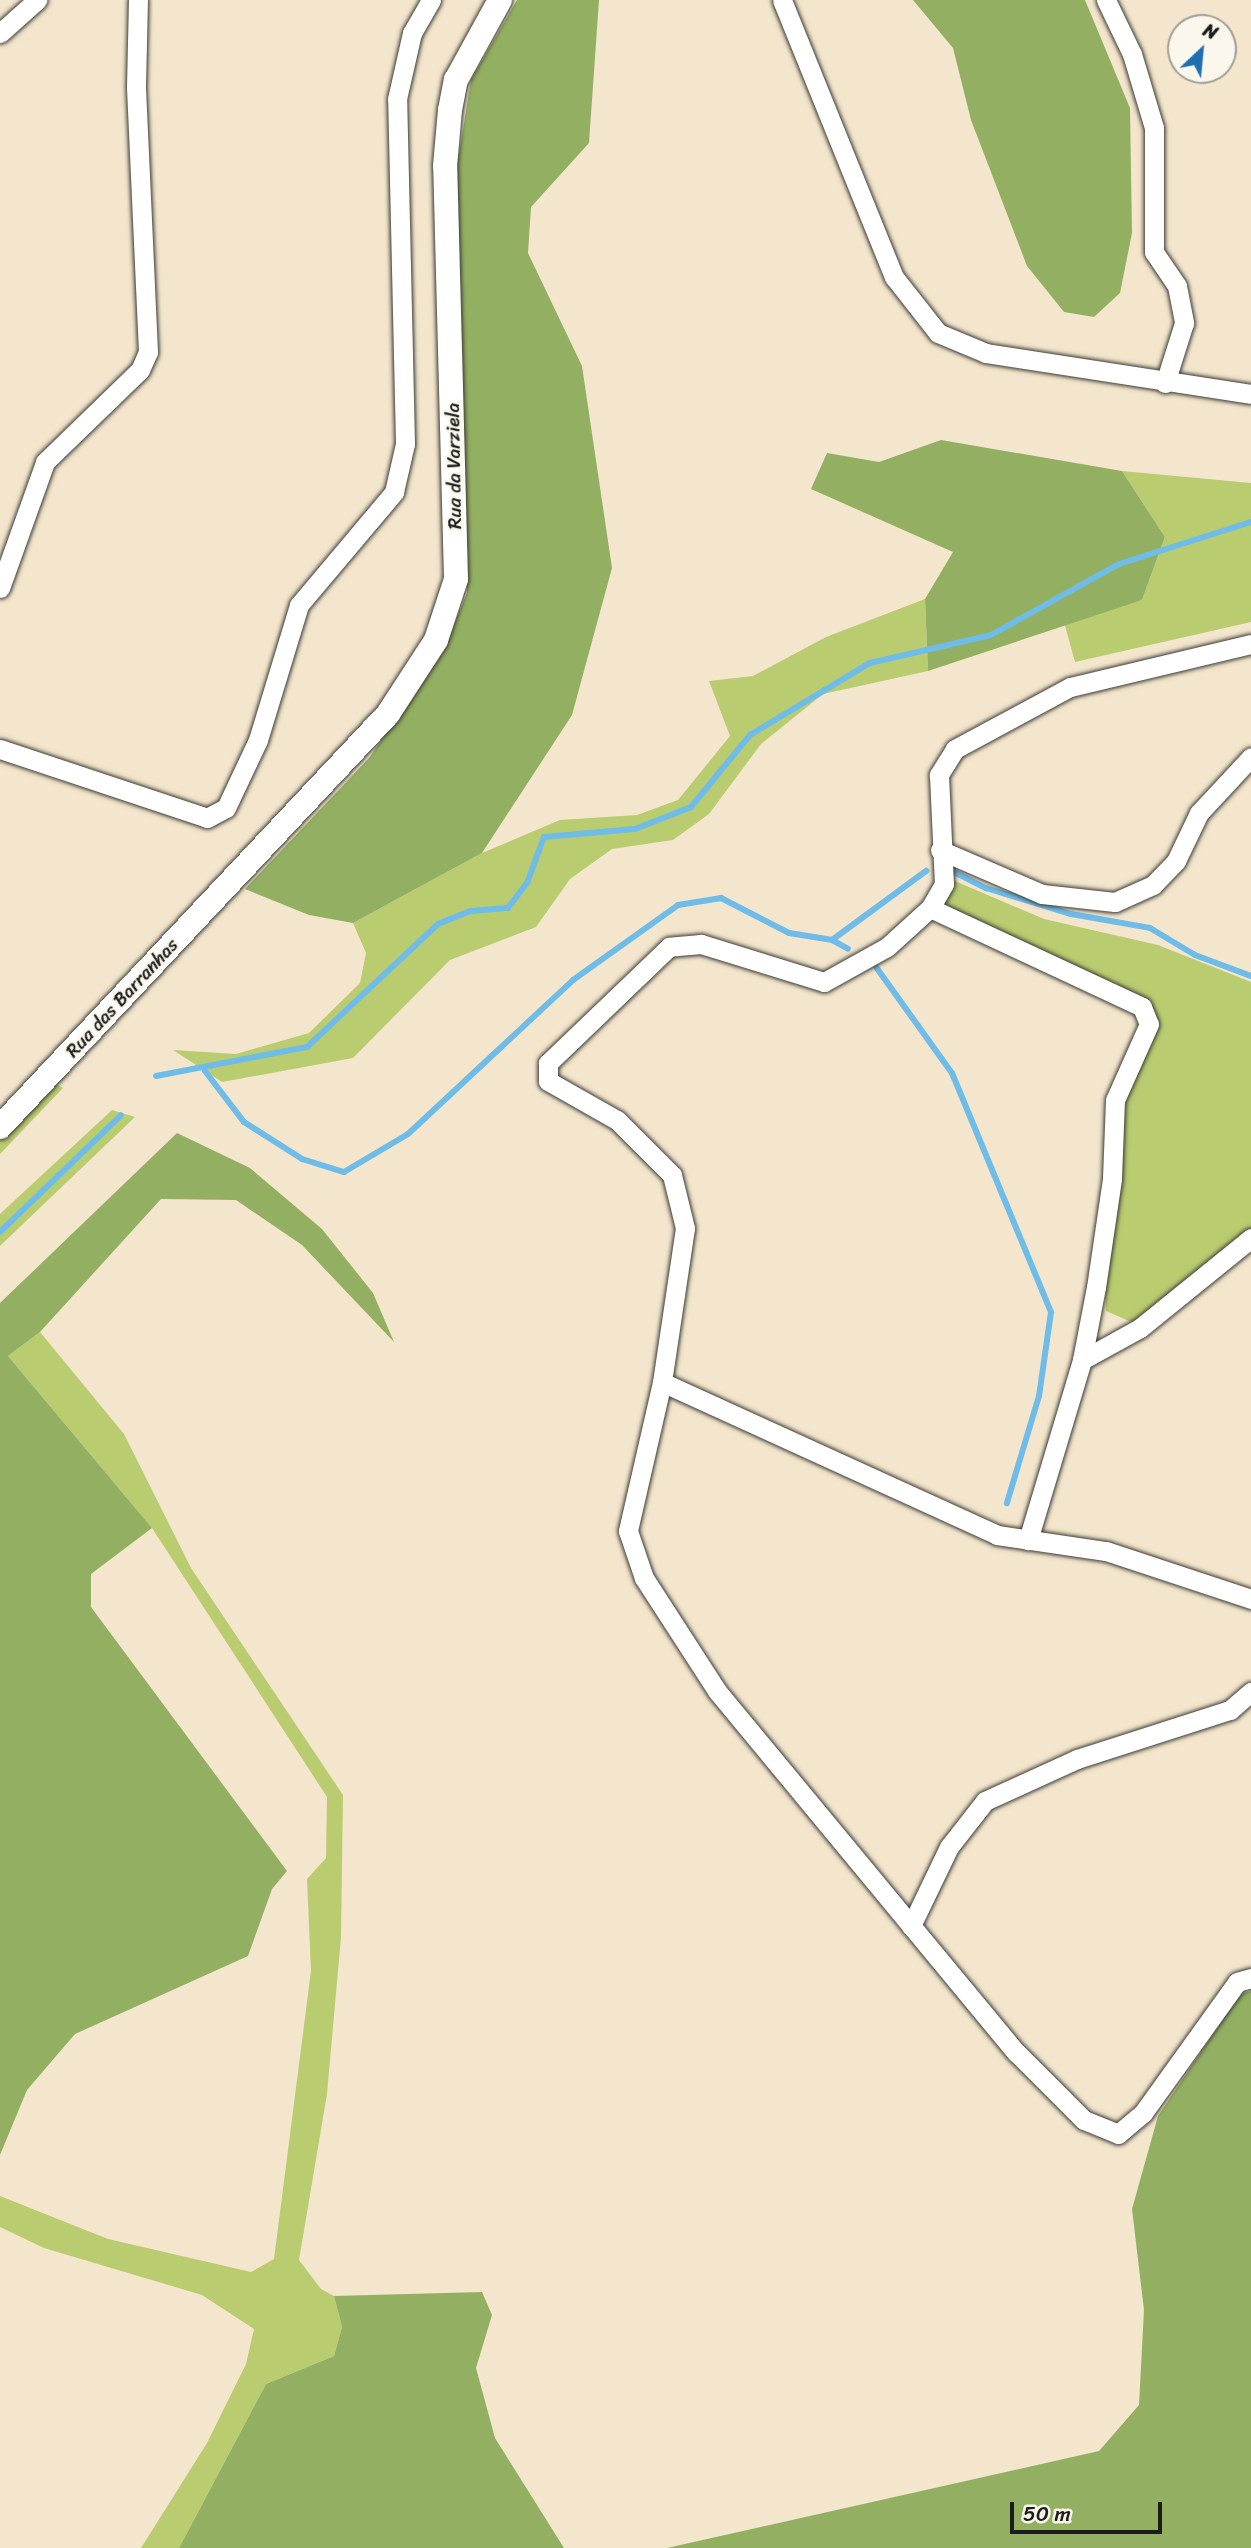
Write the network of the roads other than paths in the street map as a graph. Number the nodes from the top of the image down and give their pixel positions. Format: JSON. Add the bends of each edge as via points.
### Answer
{"nodes":[{"id":1,"x":37,"y":0,"type":"edge"},
{"id":2,"x":138,"y":0,"type":"edge"},
{"id":3,"x":431,"y":0,"type":"edge"},
{"id":4,"x":500,"y":0,"type":"edge"},
{"id":5,"x":782,"y":0,"type":"edge"},
{"id":6,"x":1106,"y":0,"type":"edge"},
{"id":7,"x":0,"y":33,"type":"edge"},
{"id":8,"x":1165,"y":383,"type":"junction"},
{"id":9,"x":1251,"y":394,"type":"edge"},
{"id":10,"x":0,"y":589,"type":"edge"},
{"id":11,"x":1251,"y":644,"type":"edge"},
{"id":12,"x":0,"y":749,"type":"edge"},
{"id":13,"x":1251,"y":757,"type":"edge"},
{"id":14,"x":940,"y":850,"type":"junction"},
{"id":15,"x":244,"y":869,"type":"joint"},
{"id":16,"x":930,"y":908,"type":"junction"},
{"id":17,"x":0,"y":1127,"type":"edge"},
{"id":18,"x":1251,"y":1238,"type":"edge"},
{"id":19,"x":1082,"y":1360,"type":"junction"},
{"id":20,"x":662,"y":1382,"type":"junction"},
{"id":21,"x":1028,"y":1541,"type":"junction"},
{"id":22,"x":1251,"y":1599,"type":"edge"},
{"id":23,"x":1251,"y":1692,"type":"edge"},
{"id":24,"x":911,"y":1927,"type":"junction"},
{"id":25,"x":1251,"y":1978,"type":"edge"}],
"edges":[{"from":1,"to":7,"type":"lane"},
{"from":2,"to":10,"type":"lane","via":[[136,87],[148,352],[139,370],[45,462]]},
{"from":3,"to":12,"type":"lane","via":[[412,33],[397,99],[405,444],[394,492],[299,605],[257,740],[226,808],[207,818]]},
{"from":4,"to":15,"type":"main road","name":"Rua da Varziela","via":[[456,80],[445,166],[456,579],[448,612],[388,714]]},
{"from":5,"to":8,"type":"lane","via":[[894,277],[938,334],[986,353]]},
{"from":6,"to":8,"type":"lane","via":[[1132,54],[1154,128],[1154,252],[1177,286],[1184,323]]},
{"from":8,"to":9,"type":"lane"},
{"from":11,"to":14,"type":"lane","via":[[1070,687],[955,749],[939,775]]},
{"from":13,"to":14,"type":"lane","via":[[1199,813],[1176,861],[1153,885],[1115,902],[1042,894]]},
{"from":14,"to":16,"type":"lane","via":[[944,884]]},
{"from":15,"to":17,"type":"main road","name":"Rua das Barranhas"},
{"from":16,"to":19,"type":"lane","via":[[1142,1007],[1149,1024],[1115,1100],[1112,1179]]},
{"from":16,"to":20,"type":"lane","via":[[887,947],[824,982],[701,944],[669,947],[548,1063],[548,1081],[617,1120],[672,1175],[685,1228]]},
{"from":18,"to":19,"type":"lane","via":[[1140,1328]]},
{"from":19,"to":21,"type":"lane"},
{"from":20,"to":21,"type":"lane","via":[[998,1535]]},
{"from":20,"to":24,"type":"lane","via":[[628,1531],[644,1578],[717,1691]]},
{"from":21,"to":22,"type":"lane","via":[[1105,1551]]},
{"from":23,"to":24,"type":"lane","via":[[1230,1710],[1077,1759],[985,1801],[949,1847]]},
{"from":24,"to":25,"type":"lane","via":[[1017,2053],[1084,2120],[1118,2134],[1143,2113],[1237,1982]]}]}
